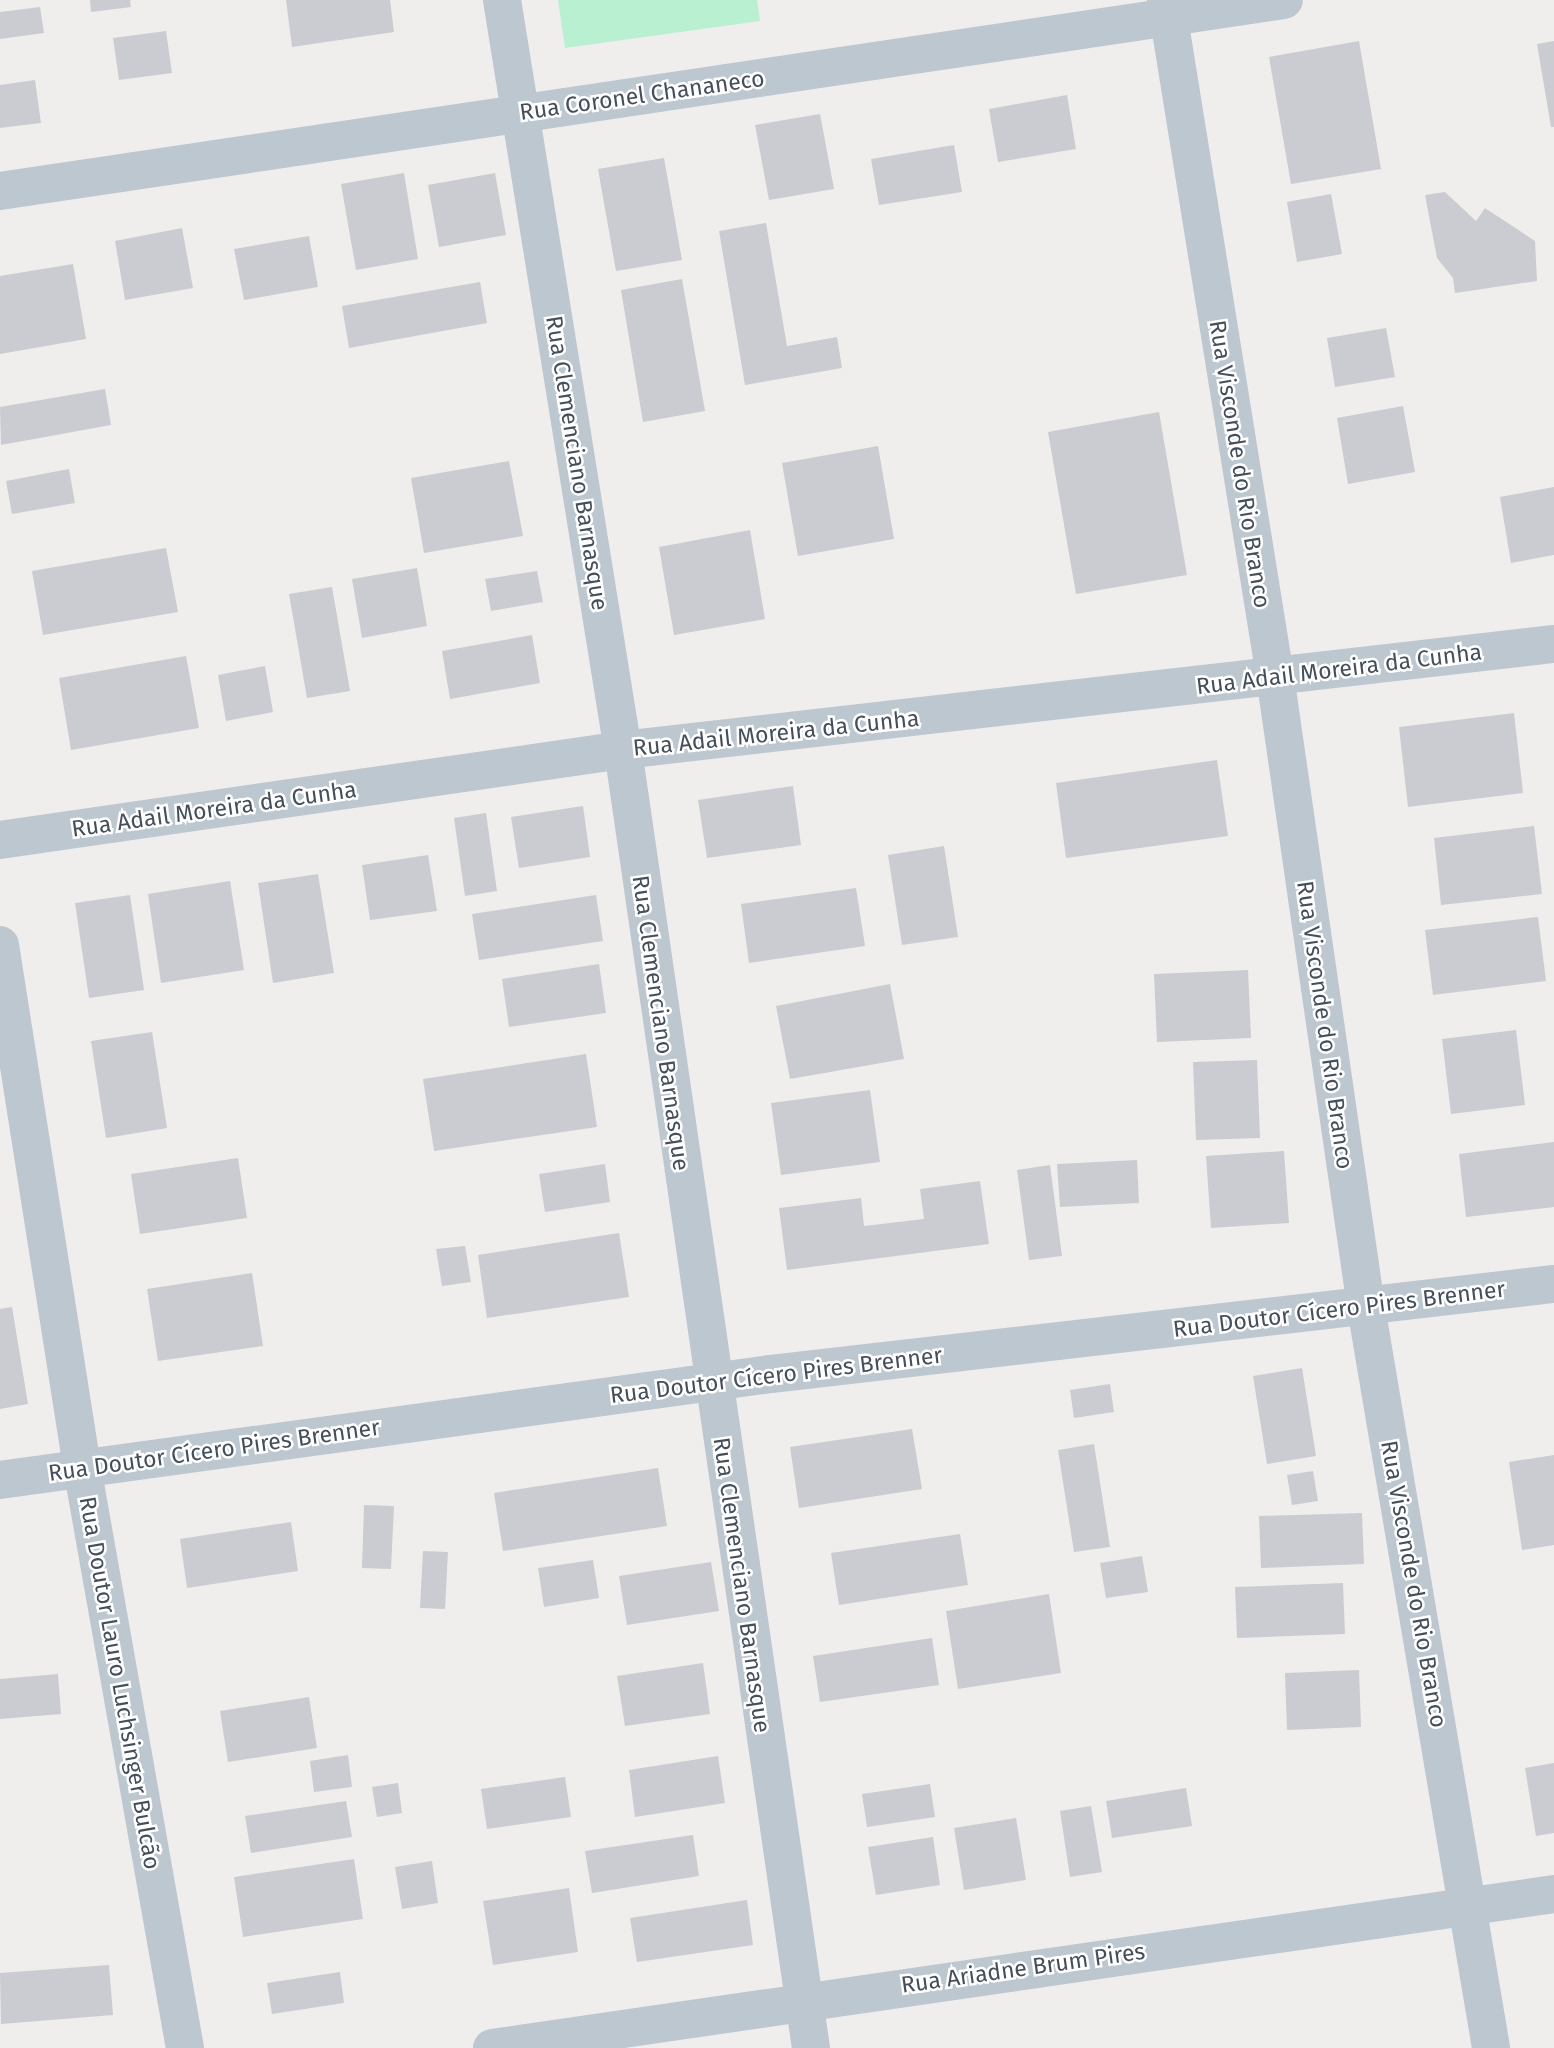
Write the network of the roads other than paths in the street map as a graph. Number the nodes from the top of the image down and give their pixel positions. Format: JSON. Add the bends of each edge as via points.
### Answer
{"nodes":[{"id":1,"x":502,"y":0,"type":"edge"},
{"id":2,"x":1284,"y":0,"type":"edge"},
{"id":3,"x":1167,"y":8,"type":"edge"},
{"id":4,"x":520,"y":113,"type":"junction"},
{"id":5,"x":0,"y":191,"type":"edge"},
{"id":6,"x":1554,"y":644,"type":"edge"},
{"id":7,"x":1275,"y":676,"type":"junction"},
{"id":8,"x":623,"y":750,"type":"junction"},
{"id":9,"x":0,"y":840,"type":"edge"},
{"id":10,"x":0,"y":945,"type":"edge"},
{"id":11,"x":1554,"y":1284,"type":"edge"},
{"id":12,"x":1366,"y":1307,"type":"junction"},
{"id":13,"x":712,"y":1382,"type":"junction"},
{"id":14,"x":82,"y":1467,"type":"junction"},
{"id":15,"x":0,"y":1480,"type":"edge"},
{"id":16,"x":1554,"y":1894,"type":"edge"},
{"id":17,"x":1469,"y":1904,"type":"junction"},
{"id":18,"x":803,"y":2000,"type":"junction"},
{"id":19,"x":185,"y":2048,"type":"edge"},
{"id":20,"x":492,"y":2048,"type":"edge"},
{"id":21,"x":811,"y":2048,"type":"edge"},
{"id":22,"x":1491,"y":2048,"type":"edge"}],
"edges":[{"from":1,"to":4,"type":"street","name":"Rua Clemenciano Barnasque"},
{"from":2,"to":3,"type":"street","name":"Rua Coronel Chananeco"},
{"from":3,"to":4,"type":"street","name":"Rua Coronel Chananeco"},
{"from":3,"to":7,"type":"street","name":"Rua Visconde do Rio Branco"},
{"from":4,"to":5,"type":"street","name":"Rua Coronel Chananeco"},
{"from":4,"to":8,"type":"street","name":"Rua Clemenciano Barnasque"},
{"from":6,"to":7,"type":"street","name":"Rua Adail Moreira da Cunha"},
{"from":7,"to":8,"type":"street","name":"Rua Adail Moreira da Cunha"},
{"from":7,"to":12,"type":"street","name":"Rua Visconde do Rio Branco"},
{"from":8,"to":9,"type":"street","name":"Rua Adail Moreira da Cunha"},
{"from":8,"to":13,"type":"street","name":"Rua Clemenciano Barnasque"},
{"from":10,"to":14,"type":"street","name":"Rua Doutor Lauro Luchsinger Bulcão"},
{"from":11,"to":12,"type":"street","name":"Rua Doutor Cícero Pires Brenner"},
{"from":12,"to":13,"type":"street","name":"Rua Doutor Cícero Pires Brenner"},
{"from":12,"to":17,"type":"street","name":"Rua Visconde do Rio Branco"},
{"from":13,"to":14,"type":"street","name":"Rua Doutor Cícero Pires Brenner"},
{"from":13,"to":18,"type":"street","name":"Rua Clemenciano Barnasque"},
{"from":14,"to":15,"type":"street","name":"Rua Doutor Cícero Pires Brenner"},
{"from":14,"to":19,"type":"street","name":"Rua Doutor Lauro Luchsinger Bulcão"},
{"from":16,"to":17,"type":"street","name":"Rua Ariadne Brum Pires"},
{"from":17,"to":18,"type":"street","name":"Rua Ariadne Brum Pires"},
{"from":17,"to":22,"type":"street","name":"Rua Visconde do Rio Branco"},
{"from":18,"to":20,"type":"street","name":"Rua Ariadne Brum Pires"},
{"from":18,"to":21,"type":"street","name":"Rua Clemenciano Barnasque"}]}
